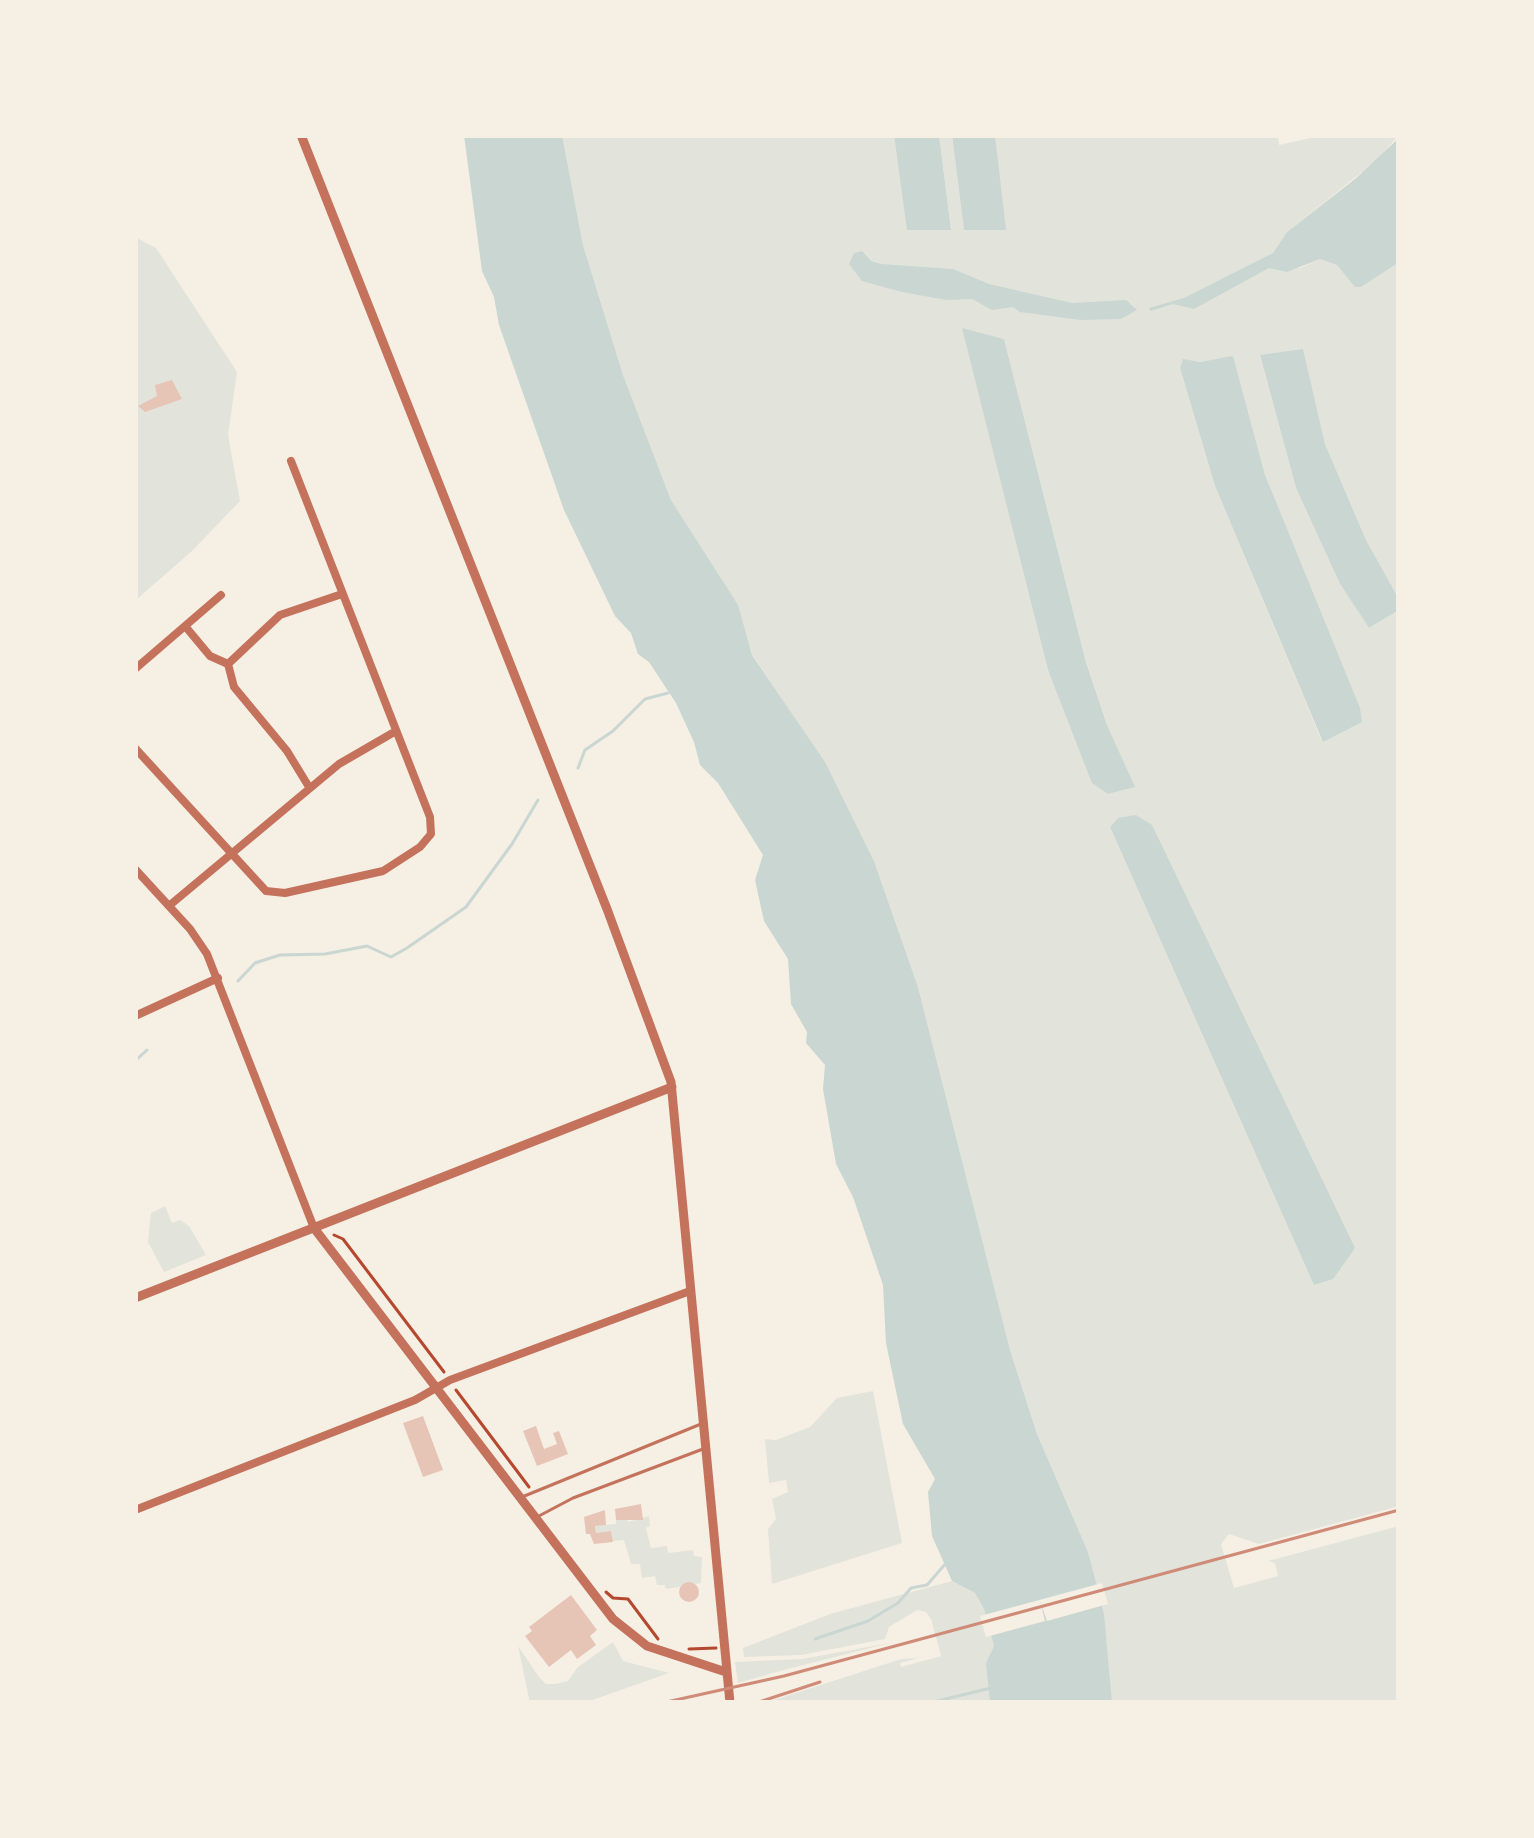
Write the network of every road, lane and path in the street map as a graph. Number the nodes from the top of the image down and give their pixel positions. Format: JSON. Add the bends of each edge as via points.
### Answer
{"nodes":[{"id":1,"x":301,"y":135,"type":"edge"},
{"id":2,"x":291,"y":461,"type":"dead end"},
{"id":3,"x":342,"y":594,"type":"junction"},
{"id":4,"x":221,"y":595,"type":"dead end"},
{"id":5,"x":184,"y":626,"type":"junction"},
{"id":6,"x":228,"y":664,"type":"junction"},
{"id":7,"x":135,"y":669,"type":"edge"},
{"id":8,"x":396,"y":731,"type":"junction"},
{"id":9,"x":135,"y":748,"type":"edge"},
{"id":10,"x":309,"y":787,"type":"junction"},
{"id":11,"x":230,"y":852,"type":"junction"},
{"id":12,"x":135,"y":869,"type":"edge"},
{"id":13,"x":170,"y":906,"type":"junction"},
{"id":14,"x":218,"y":978,"type":"junction"},
{"id":15,"x":135,"y":1016,"type":"edge"},
{"id":16,"x":672,"y":1087,"type":"junction"},
{"id":17,"x":318,"y":1226,"type":"junction"},
{"id":18,"x":339,"y":1238,"type":"dead end"},
{"id":19,"x":690,"y":1291,"type":"junction"},
{"id":20,"x":135,"y":1298,"type":"edge"},
{"id":21,"x":450,"y":1380,"type":"junction"},
{"id":22,"x":436,"y":1388,"type":"junction"},
{"id":23,"x":702,"y":1424,"type":"junction"},
{"id":24,"x":704,"y":1449,"type":"junction"},
{"id":25,"x":523,"y":1476,"type":"dead end"},
{"id":26,"x":520,"y":1498,"type":"junction"},
{"id":27,"x":135,"y":1510,"type":"edge"},
{"id":28,"x":535,"y":1518,"type":"junction"},
{"id":29,"x":605,"y":1591,"type":"dead end"},
{"id":30,"x":656,"y":1636,"type":"dead end"},
{"id":31,"x":726,"y":1672,"type":"junction"},
{"id":32,"x":730,"y":1703,"type":"edge"}],
"edges":[{"from":1,"to":16,"type":"street"},
{"from":2,"to":3,"type":"street"},
{"from":3,"to":6,"type":"street","via":[[280,615]]},
{"from":3,"to":8,"type":"street"},
{"from":4,"to":5,"type":"street"},
{"from":5,"to":6,"type":"street"},
{"from":5,"to":7,"type":"street"},
{"from":6,"to":10,"type":"street","via":[[234,687]]},
{"from":8,"to":10,"type":"street"},
{"from":8,"to":11,"type":"street","via":[[431,826],[410,855],[383,871],[274,893]]},
{"from":9,"to":11,"type":"street"},
{"from":10,"to":11,"type":"street"},
{"from":11,"to":13,"type":"street"},
{"from":12,"to":13,"type":"street"},
{"from":13,"to":14,"type":"street"},
{"from":14,"to":15,"type":"street"},
{"from":14,"to":17,"type":"street"},
{"from":16,"to":17,"type":"street"},
{"from":16,"to":19,"type":"street"},
{"from":17,"to":20,"type":"street"},
{"from":17,"to":22,"type":"street"},
{"from":18,"to":21,"type":"path"},
{"from":19,"to":21,"type":"street"},
{"from":19,"to":23,"type":"street"},
{"from":21,"to":22,"type":"street"},
{"from":21,"to":25,"type":"path"},
{"from":22,"to":26,"type":"street"},
{"from":22,"to":27,"type":"street"},
{"from":23,"to":24,"type":"street"},
{"from":23,"to":26,"type":"lane"},
{"from":24,"to":28,"type":"lane"},
{"from":24,"to":31,"type":"street"},
{"from":26,"to":28,"type":"street"},
{"from":28,"to":31,"type":"street","via":[[620,1627],[647,1646]]},
{"from":29,"to":30,"type":"path","via":[[628,1599]]},
{"from":31,"to":32,"type":"street"}]}
